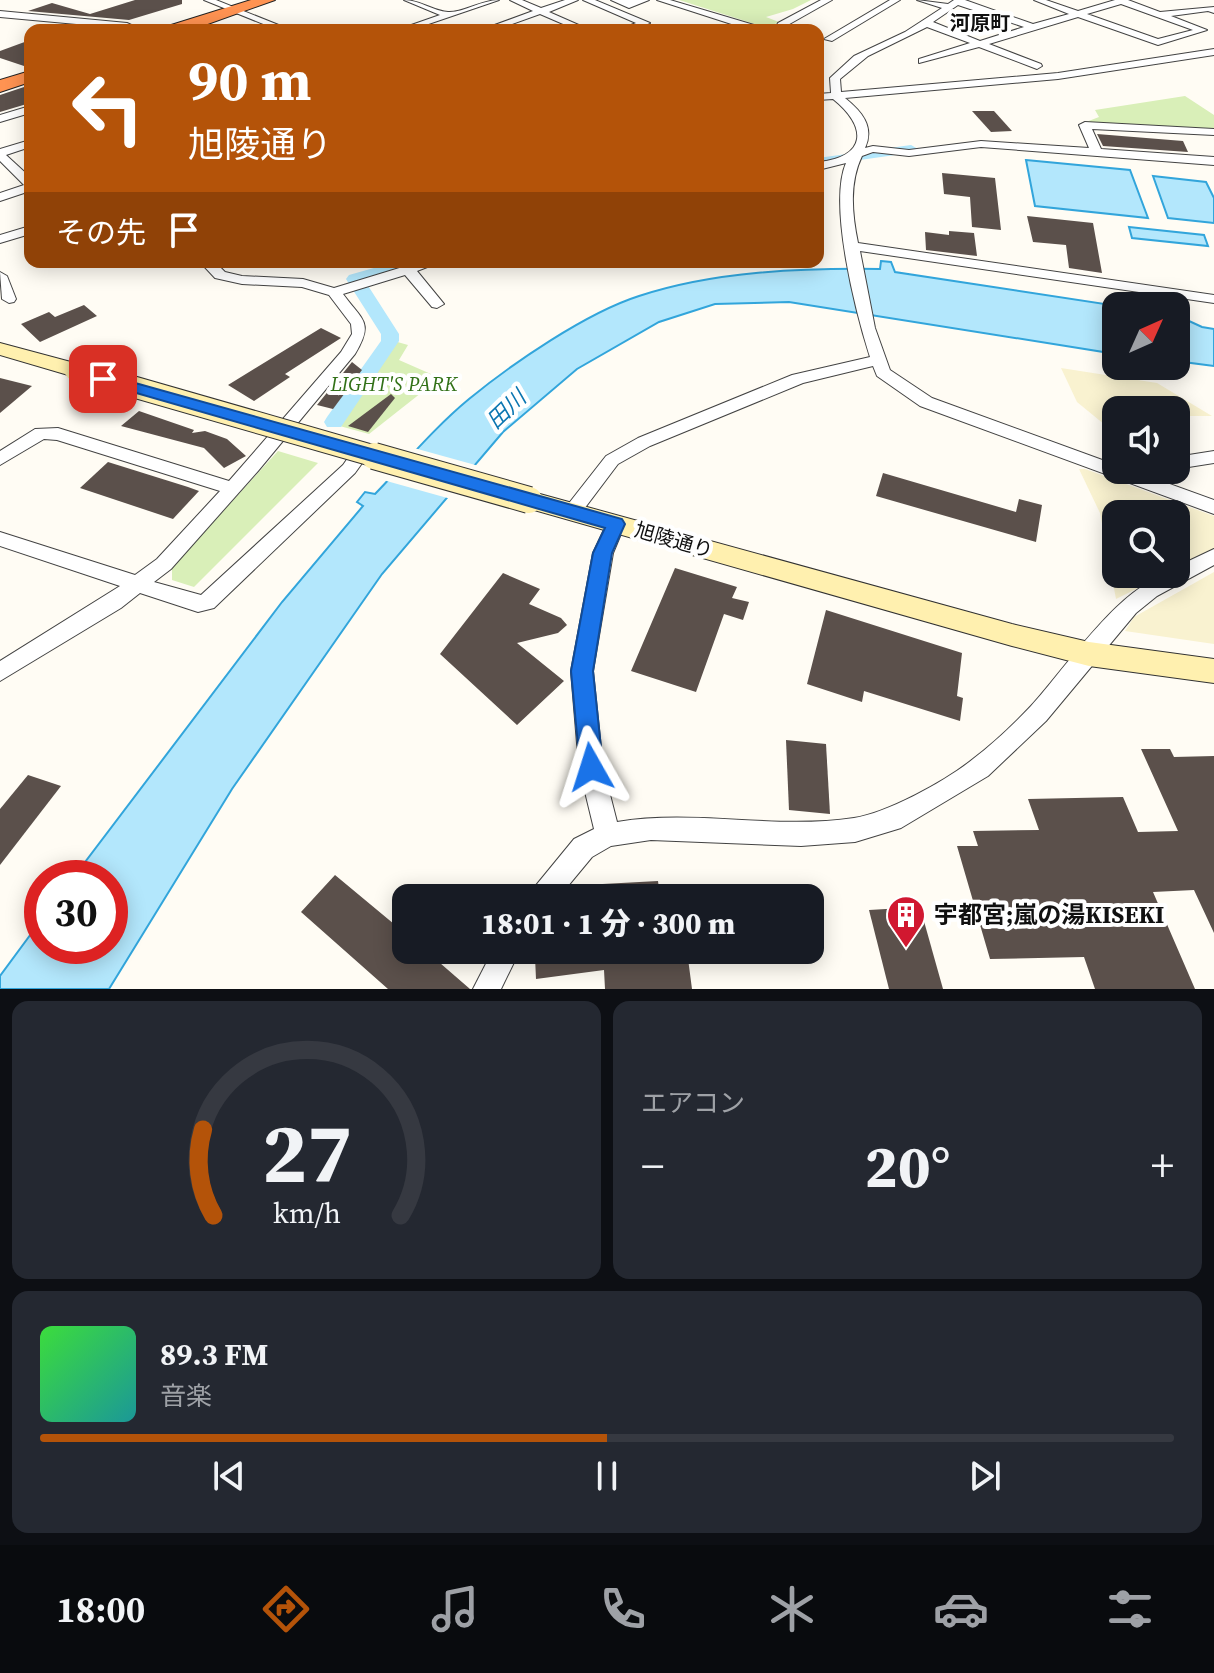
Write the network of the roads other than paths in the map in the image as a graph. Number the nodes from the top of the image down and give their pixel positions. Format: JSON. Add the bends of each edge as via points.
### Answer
{"nodes":[{"id":1,"x":208,"y":0,"type":"edge"},
{"id":2,"x":267,"y":0,"type":"edge"},
{"id":3,"x":408,"y":0,"type":"edge"},
{"id":4,"x":514,"y":0,"type":"edge"},
{"id":5,"x":574,"y":0,"type":"edge"},
{"id":6,"x":587,"y":0,"type":"edge"},
{"id":7,"x":645,"y":0,"type":"edge"},
{"id":8,"x":661,"y":0,"type":"edge"},
{"id":9,"x":828,"y":0,"type":"edge"},
{"id":10,"x":896,"y":0,"type":"edge"},
{"id":11,"x":921,"y":0,"type":"edge"},
{"id":12,"x":1038,"y":0,"type":"edge"},
{"id":13,"x":1122,"y":0,"type":"edge"},
{"id":14,"x":488,"y":1,"type":"edge"},
{"id":15,"x":956,"y":3,"type":"edge"},
{"id":16,"x":612,"y":4,"type":"edge"},
{"id":17,"x":1212,"y":6,"type":"edge"},
{"id":18,"x":235,"y":11,"type":"junction"},
{"id":19,"x":541,"y":11,"type":"junction"},
{"id":20,"x":595,"y":13,"type":"dead end"},
{"id":21,"x":0,"y":14,"type":"edge"},
{"id":22,"x":1078,"y":14,"type":"junction"},
{"id":23,"x":1159,"y":14,"type":"junction"},
{"id":24,"x":448,"y":15,"type":"junction"},
{"id":25,"x":432,"y":20,"type":"junction"},
{"id":26,"x":926,"y":23,"type":"junction"},
{"id":27,"x":106,"y":24,"type":"edge"},
{"id":28,"x":193,"y":24,"type":"edge"},
{"id":29,"x":270,"y":24,"type":"edge"},
{"id":30,"x":420,"y":24,"type":"edge"},
{"id":31,"x":437,"y":24,"type":"edge"},
{"id":32,"x":503,"y":24,"type":"edge"},
{"id":33,"x":572,"y":24,"type":"edge"},
{"id":34,"x":642,"y":24,"type":"edge"},
{"id":35,"x":740,"y":24,"type":"edge"},
{"id":36,"x":783,"y":24,"type":"edge"},
{"id":37,"x":1032,"y":27,"type":"junction"},
{"id":38,"x":824,"y":37,"type":"edge"},
{"id":39,"x":824,"y":38,"type":"edge"},
{"id":40,"x":844,"y":41,"type":"dead end"},
{"id":41,"x":979,"y":43,"type":"junction"},
{"id":42,"x":859,"y":44,"type":"dead end"},
{"id":43,"x":874,"y":47,"type":"junction"},
{"id":44,"x":1214,"y":52,"type":"edge"},
{"id":45,"x":1193,"y":54,"type":"junction"},
{"id":46,"x":922,"y":61,"type":"dead end"},
{"id":47,"x":1214,"y":64,"type":"edge"},
{"id":48,"x":1037,"y":66,"type":"dead end"},
{"id":49,"x":24,"y":78,"type":"edge"},
{"id":50,"x":0,"y":86,"type":"edge"},
{"id":51,"x":836,"y":96,"type":"junction"},
{"id":52,"x":824,"y":97,"type":"edge"},
{"id":53,"x":24,"y":112,"type":"edge"},
{"id":54,"x":0,"y":119,"type":"edge"},
{"id":55,"x":1214,"y":132,"type":"edge"},
{"id":56,"x":24,"y":145,"type":"edge"},
{"id":57,"x":858,"y":153,"type":"junction"},
{"id":58,"x":1097,"y":153,"type":"junction"},
{"id":59,"x":0,"y":154,"type":"edge"},
{"id":60,"x":1214,"y":161,"type":"edge"},
{"id":61,"x":824,"y":165,"type":"edge"},
{"id":62,"x":24,"y":180,"type":"edge"},
{"id":63,"x":24,"y":188,"type":"edge"},
{"id":64,"x":0,"y":197,"type":"edge"},
{"id":65,"x":24,"y":232,"type":"edge"},
{"id":66,"x":0,"y":239,"type":"edge"},
{"id":67,"x":854,"y":251,"type":"junction"},
{"id":68,"x":213,"y":268,"type":"edge"},
{"id":69,"x":412,"y":268,"type":"edge"},
{"id":70,"x":408,"y":269,"type":"junction"},
{"id":71,"x":0,"y":276,"type":"edge"},
{"id":72,"x":334,"y":292,"type":"junction"},
{"id":73,"x":9,"y":299,"type":"dead end"},
{"id":74,"x":1214,"y":299,"type":"edge"},
{"id":75,"x":437,"y":304,"type":"dead end"},
{"id":76,"x":0,"y":349,"type":"edge"},
{"id":77,"x":878,"y":360,"type":"junction"},
{"id":78,"x":1214,"y":457,"type":"edge"},
{"id":79,"x":0,"y":459,"type":"edge"},
{"id":80,"x":1102,"y":460,"type":"edge"},
{"id":81,"x":355,"y":461,"type":"junction"},
{"id":82,"x":1190,"y":461,"type":"edge"},
{"id":83,"x":1165,"y":484,"type":"edge"},
{"id":84,"x":232,"y":488,"type":"junction"},
{"id":85,"x":1214,"y":507,"type":"edge"},
{"id":86,"x":572,"y":512,"type":"junction"},
{"id":87,"x":616,"y":524,"type":"junction"},
{"id":88,"x":0,"y":539,"type":"edge"},
{"id":89,"x":1214,"y":556,"type":"edge"},
{"id":90,"x":136,"y":585,"type":"junction"},
{"id":91,"x":1089,"y":654,"type":"junction"},
{"id":92,"x":1214,"y":671,"type":"edge"},
{"id":93,"x":0,"y":672,"type":"edge"},
{"id":94,"x":608,"y":835,"type":"junction"},
{"id":95,"x":553,"y":884,"type":"edge"},
{"id":96,"x":500,"y":964,"type":"edge"},
{"id":97,"x":487,"y":989,"type":"edge"}],
"edges":[{"from":1,"to":18,"type":"street"},
{"from":2,"to":18,"type":"highway"},
{"from":3,"to":24,"type":"street"},
{"from":4,"to":19,"type":"street"},
{"from":5,"to":19,"type":"street"},
{"from":6,"to":16,"type":"street"},
{"from":7,"to":16,"type":"street"},
{"from":8,"to":35,"type":"street"},
{"from":9,"to":36,"type":"street"},
{"from":10,"to":38,"type":"street"},
{"from":11,"to":15,"type":"street"},
{"from":12,"to":22,"type":"street"},
{"from":13,"to":22,"type":"street"},
{"from":13,"to":23,"type":"street"},
{"from":14,"to":24,"type":"street"},
{"from":15,"to":26,"type":"street"},
{"from":15,"to":37,"type":"street"},
{"from":16,"to":20,"type":"street"},
{"from":16,"to":34,"type":"street"},
{"from":17,"to":23,"type":"street"},
{"from":18,"to":28,"type":"highway"},
{"from":18,"to":29,"type":"street"},
{"from":19,"to":32,"type":"street"},
{"from":19,"to":33,"type":"street"},
{"from":21,"to":27,"type":"street"},
{"from":22,"to":23,"type":"street","via":[[1158,42],[1202,30]]},
{"from":22,"to":37,"type":"street"},
{"from":24,"to":25,"type":"street"},
{"from":25,"to":30,"type":"street"},
{"from":25,"to":31,"type":"street"},
{"from":26,"to":41,"type":"street"},
{"from":26,"to":43,"type":"street"},
{"from":37,"to":41,"type":"street"},
{"from":39,"to":40,"type":"street"},
{"from":41,"to":46,"type":"street"},
{"from":41,"to":48,"type":"street"},
{"from":42,"to":43,"type":"street"},
{"from":43,"to":51,"type":"street","via":[[835,78]]},
{"from":44,"to":45,"type":"street"},
{"from":45,"to":47,"type":"street"},
{"from":45,"to":51,"type":"street","via":[[1058,76]]},
{"from":49,"to":50,"type":"highway"},
{"from":51,"to":52,"type":"street"},
{"from":51,"to":57,"type":"street","via":[[862,123]]},
{"from":53,"to":54,"type":"street"},
{"from":55,"to":58,"type":"street","via":[[1085,125]]},
{"from":56,"to":59,"type":"street"},
{"from":57,"to":58,"type":"street","via":[[981,144]]},
{"from":57,"to":61,"type":"street"},
{"from":57,"to":67,"type":"street","via":[[850,168],[846,214]]},
{"from":58,"to":60,"type":"street"},
{"from":59,"to":62,"type":"street"},
{"from":63,"to":64,"type":"street"},
{"from":65,"to":66,"type":"street"},
{"from":67,"to":74,"type":"street"},
{"from":67,"to":77,"type":"street"},
{"from":68,"to":72,"type":"street","via":[[242,280],[303,283]]},
{"from":69,"to":70,"type":"street"},
{"from":70,"to":72,"type":"street"},
{"from":70,"to":75,"type":"street"},
{"from":71,"to":73,"type":"street"},
{"from":72,"to":84,"type":"street","via":[[358,324],[359,334]]},
{"from":76,"to":81,"type":"street","name":"旭陵通り","bridge":true},
{"from":77,"to":80,"type":"street","via":[[883,373],[926,402]]},
{"from":77,"to":86,"type":"street","via":[[798,379],[644,442],[612,460]]},
{"from":78,"to":82,"type":"street"},
{"from":79,"to":84,"type":"street","via":[[41,433],[58,434]]},
{"from":81,"to":86,"type":"street","name":"旭陵通り","bridge":true},
{"from":81,"to":90,"type":"street","via":[[207,602],[198,604]]},
{"from":83,"to":85,"type":"street"},
{"from":84,"to":90,"type":"street","via":[[164,564]]},
{"from":86,"to":87,"type":"street","name":"旭陵通り"},
{"from":87,"to":91,"type":"street","name":"旭陵通り"},
{"from":87,"to":94,"type":"street","via":[[603,553],[582,671],[591,767]]},
{"from":88,"to":90,"type":"street"},
{"from":89,"to":91,"type":"street","via":[[1150,590]]},
{"from":90,"to":93,"type":"street"},
{"from":91,"to":92,"type":"street","name":"旭陵通り"},
{"from":91,"to":94,"type":"street","via":[[1038,714],[980,768],[892,820],[855,830],[801,834],[651,828]]},
{"from":94,"to":95,"type":"street","via":[[583,848]]},
{"from":96,"to":97,"type":"street"}]}
